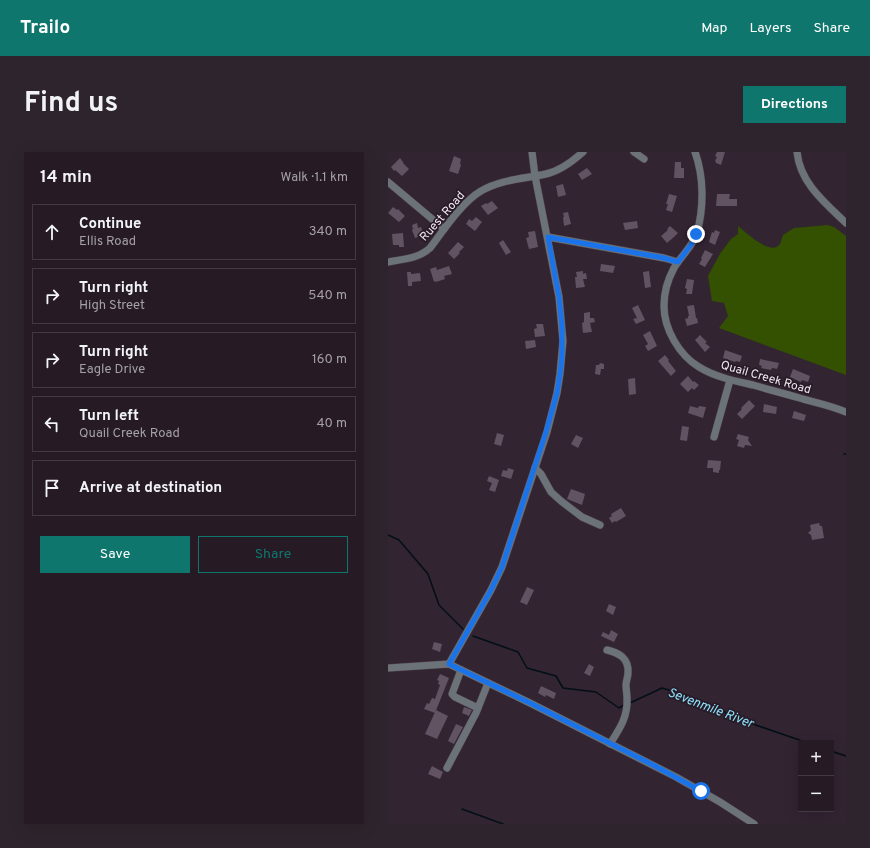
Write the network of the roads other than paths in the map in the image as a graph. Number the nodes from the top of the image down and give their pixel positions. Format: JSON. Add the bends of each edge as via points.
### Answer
{"nodes":[{"id":1,"x":532,"y":152,"type":"edge"},
{"id":2,"x":583,"y":152,"type":"edge"},
{"id":3,"x":634,"y":152,"type":"edge"},
{"id":4,"x":695,"y":152,"type":"edge"},
{"id":5,"x":797,"y":152,"type":"edge"},
{"id":6,"x":644,"y":159,"type":"dead end"},
{"id":7,"x":535,"y":176,"type":"junction"},
{"id":8,"x":388,"y":182,"type":"edge"},
{"id":9,"x":846,"y":223,"type":"edge"},
{"id":10,"x":444,"y":229,"type":"junction"},
{"id":11,"x":548,"y":237,"type":"junction"},
{"id":12,"x":388,"y":262,"type":"edge"},
{"id":13,"x":678,"y":262,"type":"junction"},
{"id":14,"x":730,"y":380,"type":"junction"},
{"id":15,"x":846,"y":412,"type":"edge"},
{"id":16,"x":714,"y":438,"type":"dead end"},
{"id":17,"x":535,"y":468,"type":"junction"},
{"id":18,"x":600,"y":525,"type":"dead end"},
{"id":19,"x":607,"y":650,"type":"dead end"},
{"id":20,"x":449,"y":664,"type":"junction"},
{"id":21,"x":388,"y":668,"type":"edge"},
{"id":22,"x":461,"y":670,"type":"junction"},
{"id":23,"x":488,"y":683,"type":"junction"},
{"id":24,"x":478,"y":708,"type":"junction"},
{"id":25,"x":610,"y":744,"type":"junction"},
{"id":26,"x":447,"y":768,"type":"dead end"},
{"id":27,"x":754,"y":824,"type":"edge"}],
"edges":[{"from":1,"to":7,"type":"street"},
{"from":2,"to":7,"type":"street","name":"Ruest Road","via":[[558,169]]},
{"from":3,"to":6,"type":"street"},
{"from":4,"to":13,"type":"street","name":"Quail Creek Road","via":[[699,164],[702,198],[699,218],[693,242]]},
{"from":5,"to":9,"type":"street","via":[[805,178],[812,189]]},
{"from":7,"to":10,"type":"street","name":"Ruest Road","via":[[498,183],[479,192],[463,206]]},
{"from":7,"to":11,"type":"street"},
{"from":8,"to":10,"type":"street"},
{"from":10,"to":12,"type":"street","name":"Ruest Road","via":[[430,248],[420,255]]},
{"from":11,"to":13,"type":"street"},
{"from":11,"to":17,"type":"street","via":[[561,312],[563,341],[556,398]]},
{"from":13,"to":14,"type":"street","name":"Quail Creek Road","via":[[670,276],[665,294],[665,316],[670,330],[677,345],[698,367]]},
{"from":14,"to":15,"type":"street","name":"Quail Creek Road"},
{"from":14,"to":16,"type":"street"},
{"from":17,"to":18,"type":"street","via":[[560,501],[582,517]]},
{"from":17,"to":20,"type":"street","via":[[502,567]]},
{"from":19,"to":25,"type":"street","via":[[624,658],[628,673],[627,713]]},
{"from":20,"to":21,"type":"street"},
{"from":20,"to":22,"type":"street"},
{"from":22,"to":23,"type":"street"},
{"from":22,"to":24,"type":"street","via":[[452,694],[455,698]]},
{"from":23,"to":24,"type":"street"},
{"from":23,"to":25,"type":"street"},
{"from":24,"to":26,"type":"street"},
{"from":25,"to":27,"type":"street","via":[[692,786]]}]}
